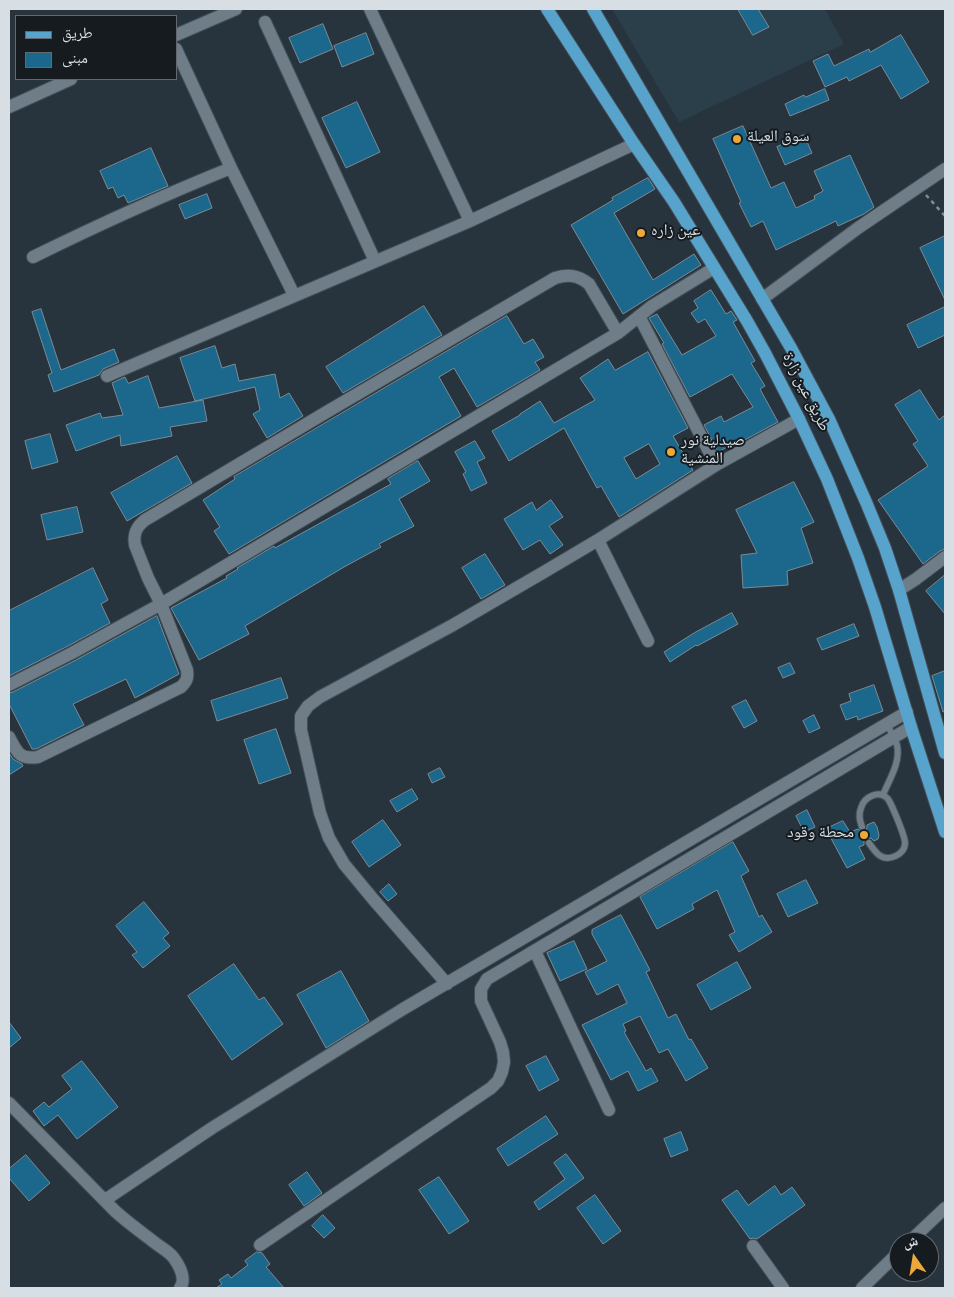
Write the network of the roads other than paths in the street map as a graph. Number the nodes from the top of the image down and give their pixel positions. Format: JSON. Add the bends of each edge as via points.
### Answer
{"nodes":[{"id":1,"x":236,"y":9,"type":"edge"},
{"id":2,"x":370,"y":9,"type":"edge"},
{"id":3,"x":547,"y":9,"type":"edge"},
{"id":4,"x":593,"y":9,"type":"edge"},
{"id":5,"x":265,"y":22,"type":"dead end"},
{"id":6,"x":178,"y":34,"type":"edge"},
{"id":7,"x":178,"y":53,"type":"edge"},
{"id":8,"x":68,"y":80,"type":"edge"},
{"id":9,"x":9,"y":107,"type":"edge"},
{"id":10,"x":634,"y":144,"type":"junction"},
{"id":11,"x":231,"y":168,"type":"junction"},
{"id":12,"x":945,"y":169,"type":"edge"},
{"id":13,"x":470,"y":221,"type":"junction"},
{"id":14,"x":33,"y":257,"type":"dead end"},
{"id":15,"x":375,"y":261,"type":"junction"},
{"id":16,"x":714,"y":268,"type":"junction"},
{"id":17,"x":294,"y":295,"type":"junction"},
{"id":18,"x":762,"y":299,"type":"junction"},
{"id":19,"x":639,"y":316,"type":"junction"},
{"id":20,"x":618,"y":333,"type":"junction"},
{"id":21,"x":107,"y":376,"type":"dead end"},
{"id":22,"x":799,"y":419,"type":"junction"},
{"id":23,"x":716,"y":464,"type":"junction"},
{"id":24,"x":598,"y":540,"type":"junction"},
{"id":25,"x":945,"y":557,"type":"edge"},
{"id":26,"x":899,"y":590,"type":"junction"},
{"id":27,"x":160,"y":604,"type":"junction"},
{"id":28,"x":648,"y":641,"type":"dead end"},
{"id":29,"x":9,"y":685,"type":"edge"},
{"id":30,"x":907,"y":712,"type":"junction"},
{"id":31,"x":887,"y":724,"type":"junction"},
{"id":32,"x":911,"y":727,"type":"junction"},
{"id":33,"x":9,"y":737,"type":"edge"},
{"id":34,"x":894,"y":737,"type":"junction"},
{"id":35,"x":945,"y":753,"type":"edge"},
{"id":36,"x":883,"y":795,"type":"junction"},
{"id":37,"x":862,"y":827,"type":"dead end"},
{"id":38,"x":945,"y":832,"type":"edge"},
{"id":39,"x":869,"y":843,"type":"dead end"},
{"id":40,"x":535,"y":951,"type":"junction"},
{"id":41,"x":447,"y":984,"type":"junction"},
{"id":42,"x":9,"y":1103,"type":"edge"},
{"id":43,"x":609,"y":1110,"type":"dead end"},
{"id":44,"x":105,"y":1200,"type":"junction"},
{"id":45,"x":945,"y":1208,"type":"edge"},
{"id":46,"x":920,"y":1232,"type":"edge"},
{"id":47,"x":260,"y":1245,"type":"dead end"},
{"id":48,"x":753,"y":1246,"type":"dead end"},
{"id":49,"x":889,"y":1262,"type":"edge"},
{"id":50,"x":180,"y":1288,"type":"edge"},
{"id":51,"x":784,"y":1288,"type":"edge"},
{"id":52,"x":862,"y":1288,"type":"edge"}],
"edges":[{"from":1,"to":6,"type":"street"},
{"from":2,"to":13,"type":"street"},
{"from":3,"to":10,"type":"main road","name":"طريق عين زارة"},
{"from":4,"to":18,"type":"main road","name":"طريق عين زارة"},
{"from":5,"to":15,"type":"street"},
{"from":7,"to":11,"type":"street"},
{"from":8,"to":9,"type":"street"},
{"from":10,"to":13,"type":"street"},
{"from":10,"to":16,"type":"main road","name":"طريق عين زارة"},
{"from":11,"to":14,"type":"street"},
{"from":11,"to":17,"type":"street"},
{"from":12,"to":18,"type":"street"},
{"from":13,"to":15,"type":"street"},
{"from":15,"to":17,"type":"street"},
{"from":16,"to":19,"type":"street"},
{"from":16,"to":22,"type":"main road","name":"طريق عين زارة","via":[[765,353]]},
{"from":17,"to":21,"type":"street"},
{"from":18,"to":26,"type":"main road","name":"طريق عين زارة","via":[[812,386],[848,458]]},
{"from":19,"to":20,"type":"street"},
{"from":19,"to":23,"type":"street"},
{"from":20,"to":27,"type":"street"},
{"from":20,"to":27,"type":"street","via":[[589,284],[579,277],[561,276],[330,410],[138,527],[134,535],[135,545]]},
{"from":22,"to":23,"type":"street"},
{"from":22,"to":30,"type":"main road","name":"طريق عين زارة","via":[[858,558]]},
{"from":23,"to":24,"type":"street"},
{"from":24,"to":28,"type":"street"},
{"from":24,"to":41,"type":"street","via":[[453,625],[320,697],[301,716],[309,768],[329,838],[344,864]]},
{"from":25,"to":26,"type":"street"},
{"from":26,"to":35,"type":"main road","name":"طريق عين زارة"},
{"from":27,"to":29,"type":"street"},
{"from":27,"to":33,"type":"street","via":[[187,670],[188,677],[181,687],[38,758],[22,757]]},
{"from":30,"to":31,"type":"street"},
{"from":30,"to":32,"type":"main road","name":"طريق عين زارة"},
{"from":31,"to":34,"type":"lane"},
{"from":31,"to":41,"type":"street"},
{"from":32,"to":34,"type":"street"},
{"from":32,"to":38,"type":"main road","name":"طريق عين زارة"},
{"from":34,"to":36,"type":"lane","via":[[898,757]]},
{"from":34,"to":40,"type":"street"},
{"from":36,"to":37,"type":"lane","via":[[872,795],[860,808]]},
{"from":36,"to":39,"type":"lane","via":[[890,802],[905,845],[899,855],[884,858]]},
{"from":40,"to":43,"type":"street"},
{"from":40,"to":47,"type":"street","via":[[487,979],[481,989],[481,1001],[504,1052],[498,1081]]},
{"from":41,"to":44,"type":"street","via":[[212,1128]]},
{"from":42,"to":44,"type":"street"},
{"from":44,"to":50,"type":"street","via":[[126,1221],[172,1256],[182,1274]]},
{"from":45,"to":46,"type":"street"},
{"from":48,"to":51,"type":"street"},
{"from":49,"to":52,"type":"street"}]}
